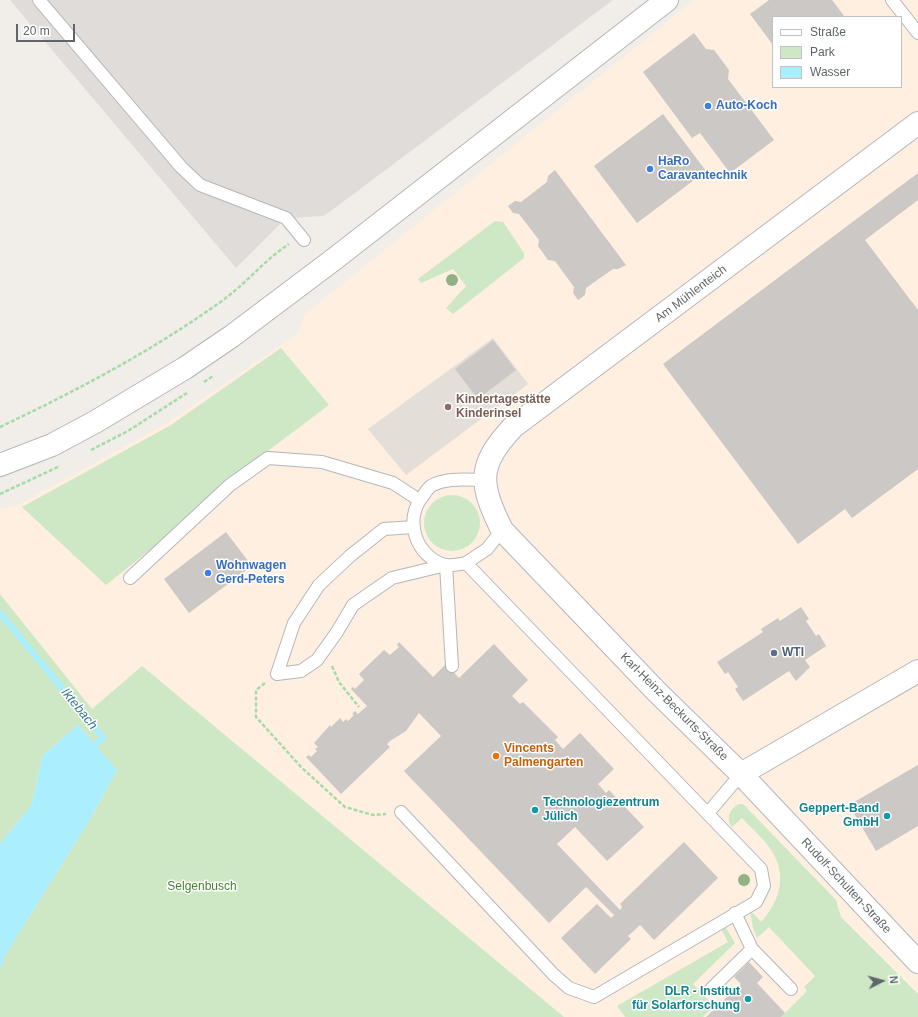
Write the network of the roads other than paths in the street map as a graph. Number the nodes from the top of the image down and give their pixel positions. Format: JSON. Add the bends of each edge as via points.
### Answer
{"nodes":[{"id":1,"x":39,"y":0,"type":"edge"},
{"id":2,"x":667,"y":0,"type":"edge"},
{"id":3,"x":892,"y":0,"type":"edge"},
{"id":4,"x":918,"y":33,"type":"edge"},
{"id":5,"x":918,"y":123,"type":"edge"},
{"id":6,"x":304,"y":240,"type":"road end"},
{"id":7,"x":0,"y":465,"type":"edge"},
{"id":8,"x":485,"y":480,"type":"junction"},
{"id":9,"x":420,"y":500,"type":"junction"},
{"id":10,"x":414,"y":527,"type":"junction"},
{"id":11,"x":502,"y":530,"type":"junction"},
{"id":12,"x":466,"y":563,"type":"junction"},
{"id":13,"x":446,"y":565,"type":"junction"},
{"id":14,"x":130,"y":578,"type":"dead end"},
{"id":15,"x":452,"y":666,"type":"dead end"},
{"id":16,"x":918,"y":671,"type":"edge"},
{"id":17,"x":742,"y":774,"type":"junction"},
{"id":18,"x":401,"y":812,"type":"road end"},
{"id":19,"x":708,"y":813,"type":"junction"},
{"id":20,"x":735,"y":914,"type":"junction"},
{"id":21,"x":752,"y":949,"type":"junction"},
{"id":22,"x":918,"y":962,"type":"edge"},
{"id":23,"x":711,"y":989,"type":"dead end"},
{"id":24,"x":791,"y":989,"type":"dead end"}],
"edges":[{"from":1,"to":6,"type":"lane","via":[[181,167],[200,184],[286,218]]},
{"from":2,"to":7,"type":"street","via":[[232,336],[185,368],[95,422],[52,445]]},
{"from":3,"to":4,"type":"lane"},
{"from":5,"to":8,"type":"street","name":"Am Mühlenteich","via":[[513,427],[496,445],[486,466]]},
{"from":8,"to":9,"type":"lane","via":[[450,480],[430,487]]},
{"from":8,"to":11,"type":"street","name":"Karl-Heinz-Beckurts-Straße","via":[[490,506]]},
{"from":9,"to":10,"type":"lane","via":[[414,515]]},
{"from":9,"to":14,"type":"lane","via":[[393,483],[322,462],[268,458],[230,485]]},
{"from":10,"to":13,"type":"lane","via":[[417,541],[427,556]]},
{"from":10,"to":13,"type":"lane","via":[[384,529],[319,585],[294,623],[276,674],[302,671],[317,660],[353,605],[392,578]]},
{"from":11,"to":12,"type":"lane","via":[[487,549]]},
{"from":11,"to":17,"type":"street","name":"Karl-Heinz-Beckurts-Straße","via":[[656,691]]},
{"from":12,"to":13,"type":"lane"},
{"from":12,"to":19,"type":"lane"},
{"from":13,"to":15,"type":"lane"},
{"from":16,"to":17,"type":"street"},
{"from":17,"to":19,"type":"lane"},
{"from":17,"to":22,"type":"street","name":"Rudolf-Schulten-Straße"},
{"from":18,"to":20,"type":"lane","via":[[554,975],[569,988],[594,997]]},
{"from":19,"to":20,"type":"lane","via":[[761,869],[764,886],[756,902]]},
{"from":20,"to":21,"type":"lane"},
{"from":21,"to":23,"type":"lane"},
{"from":21,"to":24,"type":"lane"}]}
